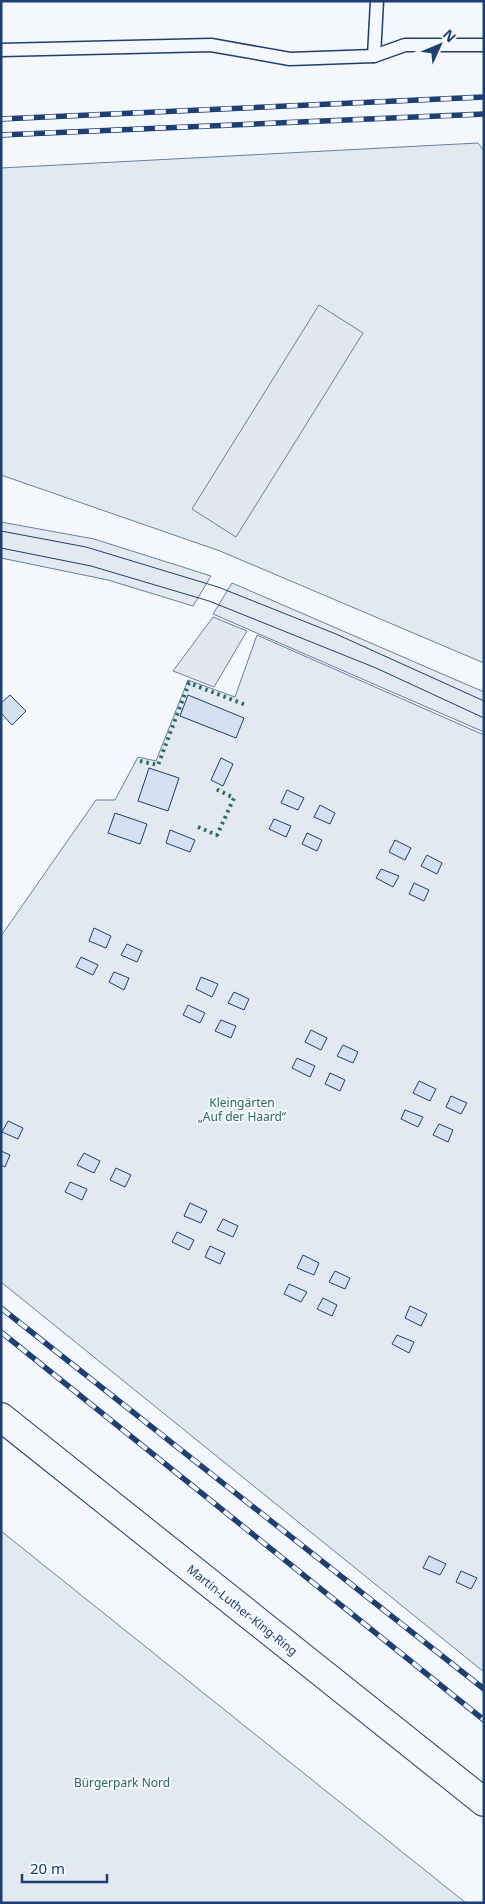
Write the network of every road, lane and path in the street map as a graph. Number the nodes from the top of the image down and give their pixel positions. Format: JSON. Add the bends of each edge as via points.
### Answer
{"nodes":[{"id":1,"x":377,"y":1,"type":"edge"},
{"id":2,"x":484,"y":45,"type":"edge"},
{"id":3,"x":1,"y":50,"type":"edge"},
{"id":4,"x":374,"y":56,"type":"junction"},
{"id":5,"x":1,"y":1417,"type":"edge"},
{"id":6,"x":484,"y":1802,"type":"edge"}],
"edges":[{"from":1,"to":4,"type":"lane"},
{"from":2,"to":4,"type":"lane","via":[[405,45]]},
{"from":3,"to":4,"type":"lane","via":[[211,45],[290,59]]},
{"from":5,"to":6,"type":"main road","name":"Martin-Luther-King-Ring"}]}
